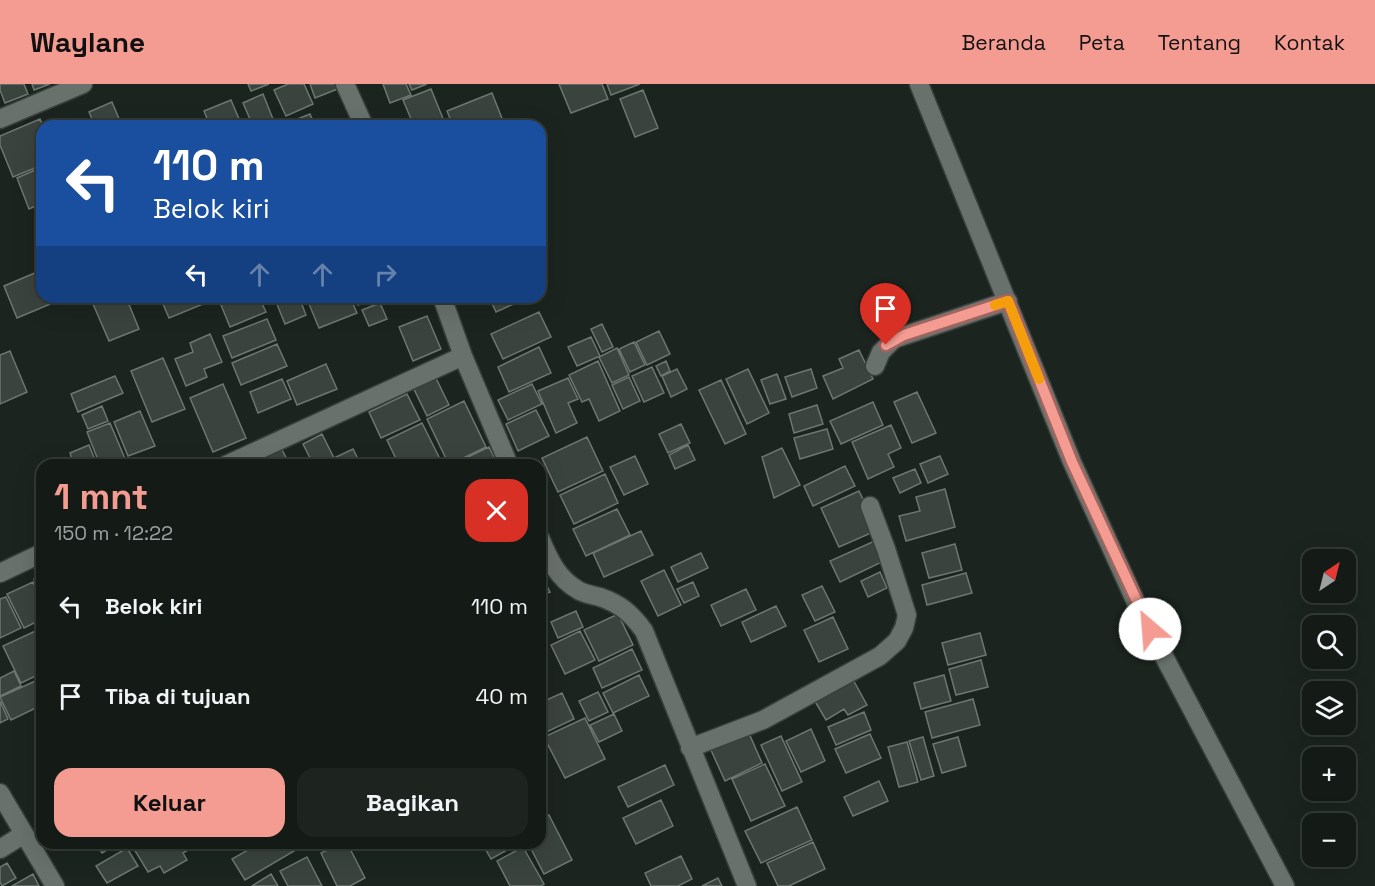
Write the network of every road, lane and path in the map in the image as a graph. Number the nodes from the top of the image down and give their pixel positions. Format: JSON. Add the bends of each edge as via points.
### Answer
{"nodes":[{"id":1,"x":83,"y":84,"type":"edge"},
{"id":2,"x":345,"y":84,"type":"edge"},
{"id":3,"x":919,"y":84,"type":"edge"},
{"id":4,"x":0,"y":118,"type":"edge"},
{"id":5,"x":361,"y":120,"type":"edge"},
{"id":6,"x":1005,"y":302,"type":"junction"},
{"id":7,"x":444,"y":303,"type":"edge"},
{"id":8,"x":463,"y":356,"type":"junction"},
{"id":9,"x":875,"y":366,"type":"dead end"},
{"id":10,"x":239,"y":459,"type":"edge"},
{"id":11,"x":506,"y":459,"type":"edge"},
{"id":12,"x":870,"y":506,"type":"dead end"},
{"id":13,"x":546,"y":552,"type":"edge"},
{"id":14,"x":36,"y":556,"type":"edge"},
{"id":15,"x":0,"y":573,"type":"edge"},
{"id":16,"x":690,"y":748,"type":"junction"},
{"id":17,"x":0,"y":793,"type":"edge"},
{"id":18,"x":24,"y":834,"type":"junction"},
{"id":19,"x":0,"y":849,"type":"edge"},
{"id":20,"x":55,"y":886,"type":"edge"},
{"id":21,"x":747,"y":886,"type":"edge"},
{"id":22,"x":1285,"y":886,"type":"edge"}],
"edges":[{"from":1,"to":4,"type":"street"},
{"from":2,"to":5,"type":"street"},
{"from":3,"to":6,"type":"street"},
{"from":6,"to":9,"type":"street","via":[[894,339],[881,352]]},
{"from":6,"to":22,"type":"street","via":[[1134,598]]},
{"from":7,"to":8,"type":"street"},
{"from":8,"to":10,"type":"street"},
{"from":8,"to":11,"type":"street"},
{"from":12,"to":16,"type":"street","via":[[907,615],[897,641],[880,656],[763,720]]},
{"from":13,"to":16,"type":"street","via":[[562,579],[579,591],[619,605],[640,626]]},
{"from":14,"to":15,"type":"street"},
{"from":16,"to":21,"type":"street"},
{"from":17,"to":18,"type":"street"},
{"from":18,"to":19,"type":"street"},
{"from":18,"to":20,"type":"street"}]}
